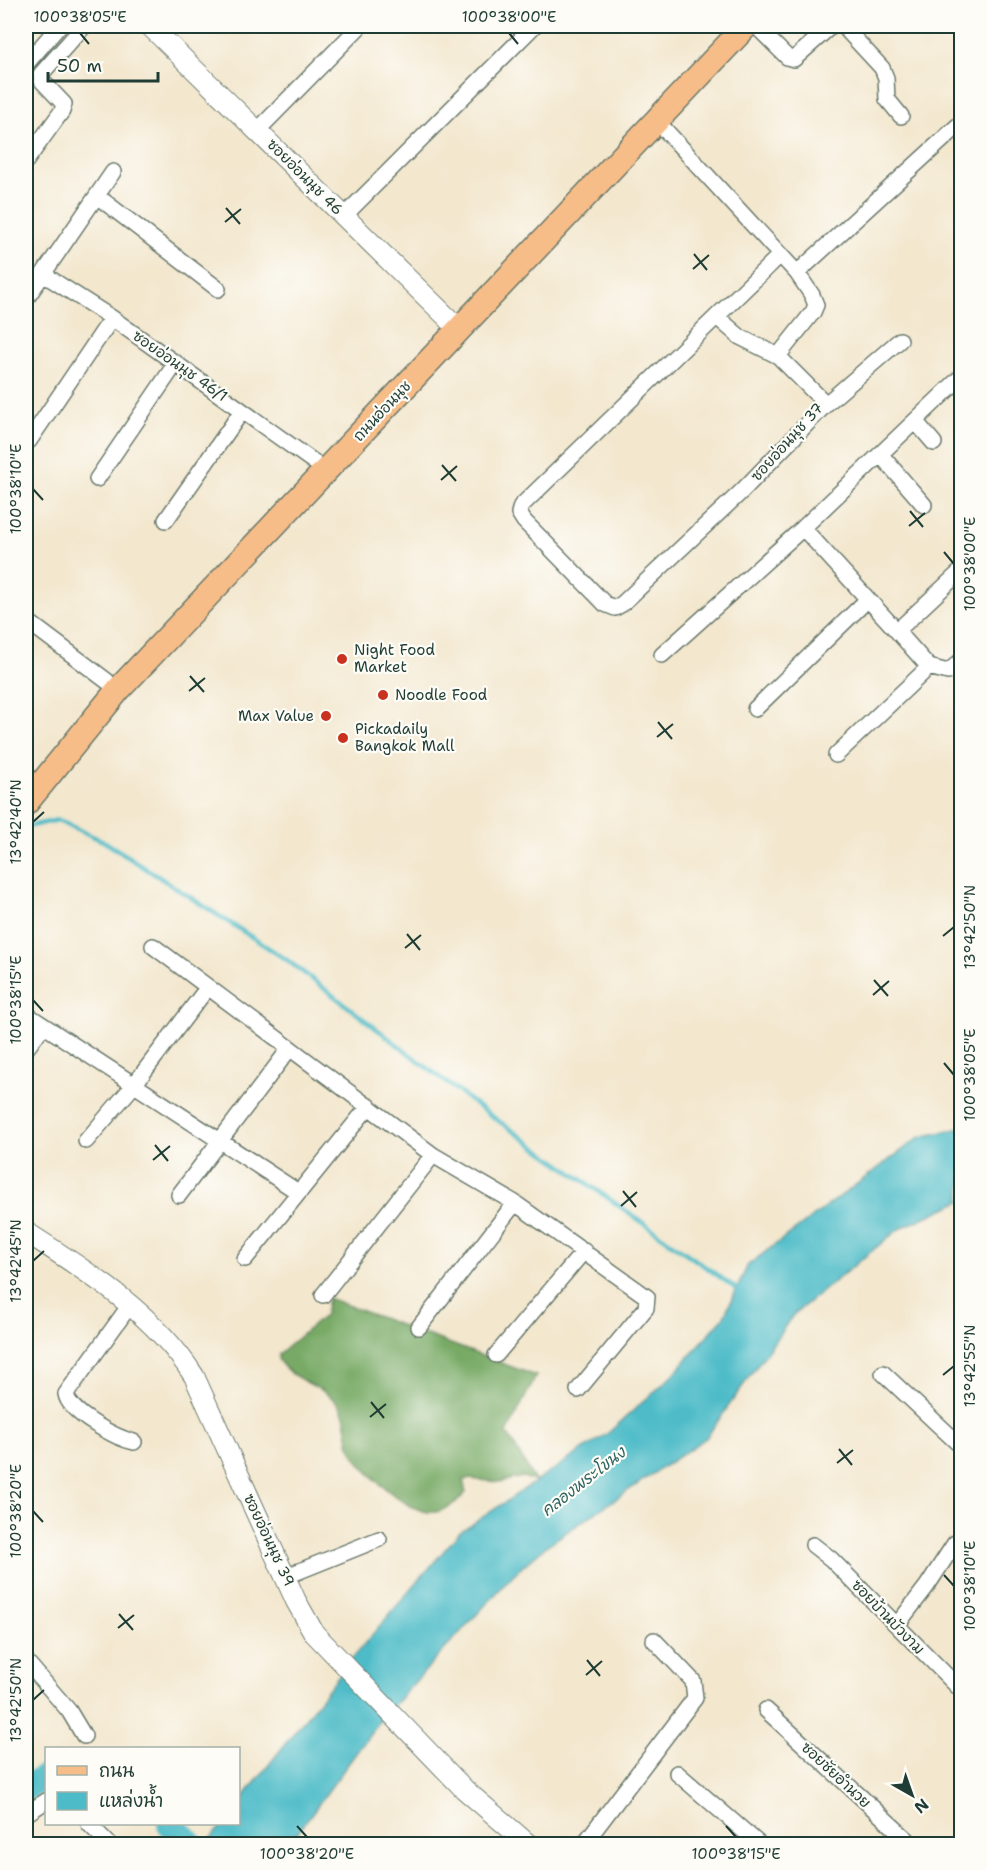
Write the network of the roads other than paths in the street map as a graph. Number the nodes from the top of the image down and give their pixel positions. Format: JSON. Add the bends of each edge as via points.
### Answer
{"nodes":[{"id":1,"x":59,"y":26,"type":"edge"},
{"id":2,"x":84,"y":26,"type":"edge"},
{"id":3,"x":150,"y":26,"type":"edge"},
{"id":4,"x":360,"y":26,"type":"edge"},
{"id":5,"x":534,"y":26,"type":"edge"},
{"id":6,"x":726,"y":26,"type":"edge"},
{"id":7,"x":746,"y":26,"type":"edge"},
{"id":8,"x":756,"y":26,"type":"edge"},
{"id":9,"x":831,"y":26,"type":"edge"},
{"id":10,"x":843,"y":26,"type":"edge"},
{"id":11,"x":26,"y":64,"type":"edge"},
{"id":12,"x":901,"y":116,"type":"dead end"},
{"id":13,"x":656,"y":120,"type":"junction"},
{"id":14,"x":962,"y":122,"type":"edge"},
{"id":15,"x":257,"y":131,"type":"junction"},
{"id":16,"x":26,"y":161,"type":"edge"},
{"id":17,"x":113,"y":172,"type":"dead end"},
{"id":18,"x":97,"y":196,"type":"junction"},
{"id":19,"x":344,"y":216,"type":"junction"},
{"id":20,"x":780,"y":255,"type":"junction"},
{"id":21,"x":797,"y":273,"type":"junction"},
{"id":22,"x":43,"y":274,"type":"junction"},
{"id":23,"x":218,"y":289,"type":"dead end"},
{"id":24,"x":26,"y":299,"type":"edge"},
{"id":25,"x":717,"y":317,"type":"junction"},
{"id":26,"x":112,"y":318,"type":"junction"},
{"id":27,"x":454,"y":324,"type":"junction"},
{"id":28,"x":900,"y":340,"type":"dead end"},
{"id":29,"x":778,"y":356,"type":"junction"},
{"id":30,"x":176,"y":363,"type":"junction"},
{"id":31,"x":962,"y":376,"type":"edge"},
{"id":32,"x":826,"y":404,"type":"junction"},
{"id":33,"x":242,"y":411,"type":"junction"},
{"id":34,"x":915,"y":421,"type":"junction"},
{"id":35,"x":29,"y":441,"type":"dead end"},
{"id":36,"x":934,"y":443,"type":"dead end"},
{"id":37,"x":880,"y":454,"type":"junction"},
{"id":38,"x":319,"y":467,"type":"junction"},
{"id":39,"x":97,"y":479,"type":"dead end"},
{"id":40,"x":924,"y":505,"type":"dead end"},
{"id":41,"x":166,"y":520,"type":"dead end"},
{"id":42,"x":803,"y":528,"type":"junction"},
{"id":43,"x":962,"y":570,"type":"edge"},
{"id":44,"x":867,"y":600,"type":"junction"},
{"id":45,"x":26,"y":620,"type":"edge"},
{"id":46,"x":897,"y":631,"type":"junction"},
{"id":47,"x":662,"y":655,"type":"dead end"},
{"id":48,"x":962,"y":660,"type":"edge"},
{"id":49,"x":929,"y":667,"type":"junction"},
{"id":50,"x":112,"y":686,"type":"junction"},
{"id":51,"x":754,"y":709,"type":"dead end"},
{"id":52,"x":836,"y":755,"type":"dead end"},
{"id":53,"x":26,"y":781,"type":"edge"},
{"id":54,"x":26,"y":803,"type":"edge"},
{"id":55,"x":153,"y":946,"type":"dead end"},
{"id":56,"x":208,"y":987,"type":"junction"},
{"id":57,"x":26,"y":1014,"type":"edge"},
{"id":58,"x":43,"y":1026,"type":"junction"},
{"id":59,"x":290,"y":1048,"type":"junction"},
{"id":60,"x":26,"y":1049,"type":"edge"},
{"id":61,"x":134,"y":1085,"type":"junction"},
{"id":62,"x":369,"y":1106,"type":"junction"},
{"id":63,"x":218,"y":1140,"type":"junction"},
{"id":64,"x":86,"y":1141,"type":"dead end"},
{"id":65,"x":433,"y":1155,"type":"junction"},
{"id":66,"x":298,"y":1192,"type":"junction"},
{"id":67,"x":179,"y":1195,"type":"dead end"},
{"id":68,"x":515,"y":1203,"type":"junction"},
{"id":69,"x":26,"y":1232,"type":"edge"},
{"id":70,"x":584,"y":1251,"type":"junction"},
{"id":71,"x":245,"y":1259,"type":"dead end"},
{"id":72,"x":323,"y":1294,"type":"dead end"},
{"id":73,"x":130,"y":1305,"type":"junction"},
{"id":74,"x":419,"y":1327,"type":"dead end"},
{"id":75,"x":496,"y":1355,"type":"dead end"},
{"id":76,"x":883,"y":1373,"type":"dead end"},
{"id":77,"x":578,"y":1390,"type":"dead end"},
{"id":78,"x":134,"y":1442,"type":"dead end"},
{"id":79,"x":962,"y":1447,"type":"edge"},
{"id":80,"x":379,"y":1539,"type":"dead end"},
{"id":81,"x":955,"y":1543,"type":"dead end"},
{"id":82,"x":813,"y":1545,"type":"dead end"},
{"id":83,"x":287,"y":1576,"type":"junction"},
{"id":84,"x":897,"y":1625,"type":"junction"},
{"id":85,"x":654,"y":1640,"type":"dead end"},
{"id":86,"x":26,"y":1661,"type":"edge"},
{"id":87,"x":962,"y":1691,"type":"edge"},
{"id":88,"x":766,"y":1710,"type":"dead end"},
{"id":89,"x":84,"y":1736,"type":"dead end"},
{"id":90,"x":677,"y":1773,"type":"dead end"},
{"id":91,"x":45,"y":1802,"type":"edge"},
{"id":92,"x":26,"y":1814,"type":"edge"},
{"id":93,"x":90,"y":1825,"type":"edge"},
{"id":94,"x":907,"y":1843,"type":"edge"},
{"id":95,"x":109,"y":1845,"type":"edge"},
{"id":96,"x":528,"y":1845,"type":"edge"},
{"id":97,"x":585,"y":1845,"type":"edge"},
{"id":98,"x":759,"y":1845,"type":"edge"}],
"edges":[{"from":1,"to":11,"type":"street"},
{"from":2,"to":16,"type":"street","via":[[41,74],[42,81],[64,104]]},
{"from":3,"to":15,"type":"street","name":"ซอยอ่อนนุช 46"},
{"from":4,"to":15,"type":"street"},
{"from":5,"to":19,"type":"street"},
{"from":6,"to":27,"type":"main road","name":"ถนนอ่อนนุช"},
{"from":7,"to":13,"type":"main road","name":"ถนนอ่อนนุช"},
{"from":8,"to":9,"type":"street","via":[[787,57],[794,59]]},
{"from":10,"to":12,"type":"street","via":[[882,68],[887,99]]},
{"from":13,"to":20,"type":"street"},
{"from":13,"to":27,"type":"main road","name":"ถนนอ่อนนุช"},
{"from":14,"to":21,"type":"street"},
{"from":15,"to":19,"type":"street","name":"ซอยอ่อนนุช 46"},
{"from":17,"to":18,"type":"street"},
{"from":18,"to":22,"type":"street"},
{"from":18,"to":23,"type":"street"},
{"from":19,"to":27,"type":"street","name":"ซอยอ่อนนุช 46"},
{"from":20,"to":21,"type":"street"},
{"from":20,"to":25,"type":"street"},
{"from":21,"to":29,"type":"street","via":[[816,305]]},
{"from":22,"to":24,"type":"street"},
{"from":22,"to":26,"type":"street","name":"ซอยอ่อนนุช 46/1"},
{"from":25,"to":29,"type":"street","name":"ซอยอ่อนนุช 37","via":[[740,337]]},
{"from":25,"to":32,"type":"street","name":"ซอยอ่อนนุช 37","via":[[521,506],[519,513],[524,521],[605,603],[615,608],[622,604],[742,491]]},
{"from":26,"to":30,"type":"street","name":"ซอยอ่อนนุช 46/1"},
{"from":26,"to":35,"type":"street"},
{"from":27,"to":38,"type":"main road","name":"ถนนอ่อนนุช"},
{"from":28,"to":32,"type":"street"},
{"from":29,"to":32,"type":"street","name":"ซอยอ่อนนุช 37"},
{"from":30,"to":33,"type":"street","name":"ซอยอ่อนนุช 46/1"},
{"from":30,"to":39,"type":"street"},
{"from":31,"to":34,"type":"street"},
{"from":33,"to":38,"type":"street","name":"ซอยอ่อนนุช 46/1"},
{"from":33,"to":41,"type":"street"},
{"from":34,"to":36,"type":"street"},
{"from":34,"to":37,"type":"street"},
{"from":37,"to":40,"type":"street"},
{"from":37,"to":42,"type":"street"},
{"from":38,"to":50,"type":"main road","name":"ถนนอ่อนนุช"},
{"from":42,"to":44,"type":"street"},
{"from":42,"to":47,"type":"street"},
{"from":43,"to":46,"type":"street"},
{"from":44,"to":46,"type":"street"},
{"from":44,"to":51,"type":"street"},
{"from":45,"to":50,"type":"street"},
{"from":46,"to":49,"type":"street"},
{"from":48,"to":49,"type":"street","via":[[948,672]]},
{"from":49,"to":52,"type":"street"},
{"from":50,"to":53,"type":"main road","name":"ถนนอ่อนนุช"},
{"from":50,"to":54,"type":"main road","name":"ถนนอ่อนนุช"},
{"from":55,"to":56,"type":"street"},
{"from":56,"to":59,"type":"street"},
{"from":56,"to":61,"type":"street"},
{"from":57,"to":58,"type":"street"},
{"from":58,"to":60,"type":"street"},
{"from":58,"to":61,"type":"street"},
{"from":59,"to":62,"type":"street"},
{"from":59,"to":63,"type":"street"},
{"from":61,"to":63,"type":"street"},
{"from":61,"to":64,"type":"street"},
{"from":62,"to":65,"type":"street"},
{"from":62,"to":66,"type":"street"},
{"from":63,"to":66,"type":"street"},
{"from":63,"to":67,"type":"street"},
{"from":65,"to":68,"type":"street"},
{"from":65,"to":72,"type":"street"},
{"from":66,"to":71,"type":"street"},
{"from":68,"to":70,"type":"street"},
{"from":68,"to":74,"type":"street"},
{"from":69,"to":73,"type":"street","name":"ซอยอ่อนนุช 39"},
{"from":70,"to":75,"type":"street"},
{"from":70,"to":77,"type":"street","via":[[642,1292],[648,1303]]},
{"from":73,"to":78,"type":"street","via":[[66,1394],[72,1406],[118,1438]]},
{"from":73,"to":83,"type":"street","name":"ซอยอ่อนนุช 39","via":[[176,1347],[194,1376]]},
{"from":76,"to":79,"type":"street"},
{"from":80,"to":83,"type":"street"},
{"from":81,"to":84,"type":"street"},
{"from":82,"to":84,"type":"street","name":"ซอยบ้านบัวงาม"},
{"from":83,"to":96,"type":"street","name":"ซอยอ่อนนุช 39","via":[[314,1633],[464,1789]]},
{"from":84,"to":87,"type":"street","name":"ซอยบ้านบัวงาม"},
{"from":85,"to":97,"type":"street","via":[[693,1681],[695,1698]]},
{"from":86,"to":89,"type":"street","via":[[69,1711]]},
{"from":88,"to":94,"type":"street","name":"ซอยชัยอำนวย"},
{"from":90,"to":98,"type":"street"},
{"from":91,"to":92,"type":"street"},
{"from":93,"to":95,"type":"street"}]}
